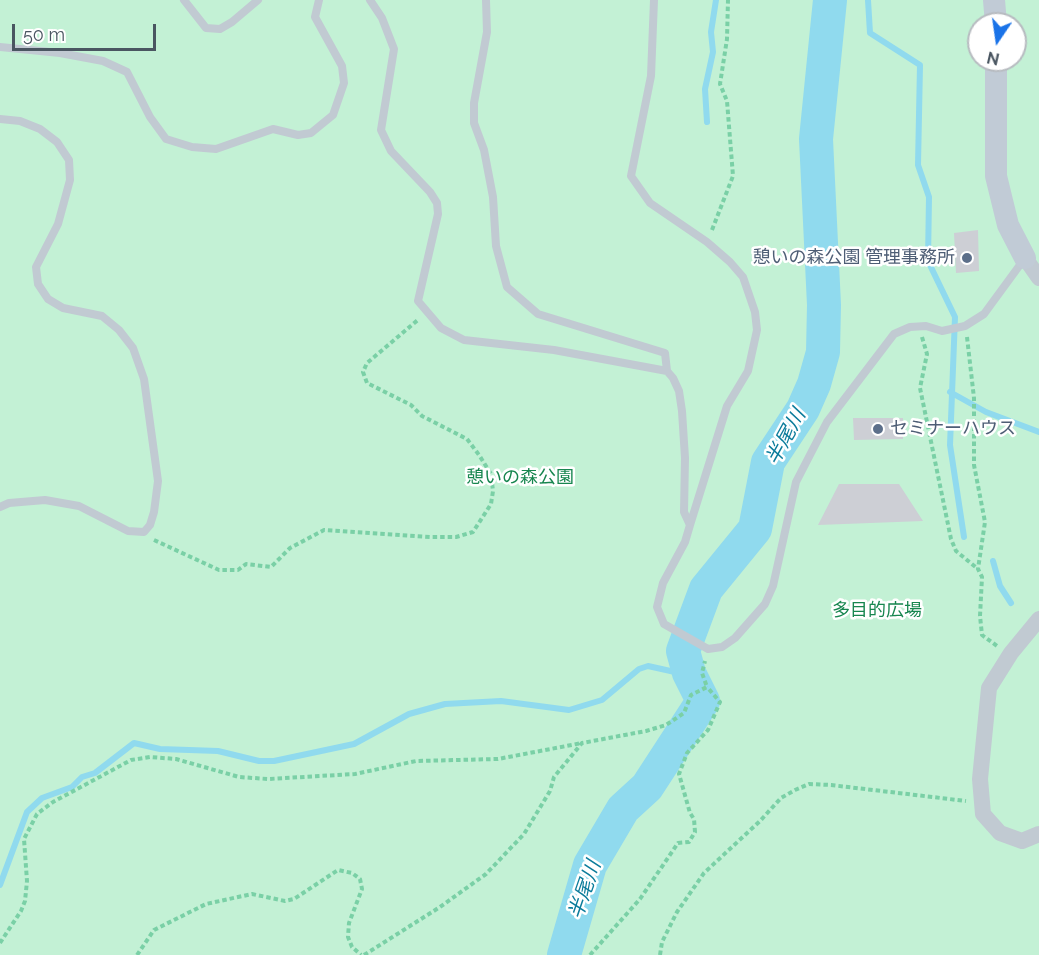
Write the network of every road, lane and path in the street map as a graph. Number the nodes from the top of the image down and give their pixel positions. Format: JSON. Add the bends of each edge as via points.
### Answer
{"nodes":[{"id":1,"x":184,"y":0,"type":"edge"},
{"id":2,"x":258,"y":0,"type":"edge"},
{"id":3,"x":319,"y":0,"type":"edge"},
{"id":4,"x":370,"y":0,"type":"edge"},
{"id":5,"x":486,"y":0,"type":"edge"},
{"id":6,"x":654,"y":0,"type":"edge"},
{"id":7,"x":729,"y":0,"type":"edge"},
{"id":8,"x":0,"y":47,"type":"edge"},
{"id":9,"x":996,"y":72,"type":"edge"},
{"id":10,"x":0,"y":119,"type":"edge"},
{"id":11,"x":707,"y":242,"type":"junction"},
{"id":12,"x":1024,"y":258,"type":"junction"},
{"id":13,"x":1039,"y":278,"type":"edge"},
{"id":14,"x":426,"y":313,"type":"junction"},
{"id":15,"x":965,"y":326,"type":"junction"},
{"id":16,"x":921,"y":327,"type":"junction"},
{"id":17,"x":667,"y":371,"type":"junction"},
{"id":18,"x":0,"y":507,"type":"edge"},
{"id":19,"x":690,"y":525,"type":"junction"},
{"id":20,"x":144,"y":532,"type":"junction"},
{"id":21,"x":978,"y":569,"type":"junction"},
{"id":22,"x":1039,"y":619,"type":"edge"},
{"id":23,"x":708,"y":649,"type":"junction"},
{"id":24,"x":1011,"y":653,"type":"junction"},
{"id":25,"x":707,"y":687,"type":"junction"},
{"id":26,"x":582,"y":743,"type":"junction"},
{"id":27,"x":982,"y":805,"type":"junction"},
{"id":28,"x":1039,"y":834,"type":"edge"},
{"id":29,"x":0,"y":943,"type":"edge"},
{"id":30,"x":137,"y":955,"type":"edge"},
{"id":31,"x":362,"y":955,"type":"edge"},
{"id":32,"x":590,"y":955,"type":"edge"},
{"id":33,"x":660,"y":955,"type":"edge"}],
"edges":[{"from":1,"to":2,"type":"lane","via":[[206,28],[220,29]]},
{"from":3,"to":8,"type":"lane","via":[[315,17],[342,66],[344,83],[333,116],[311,133],[298,135],[273,129],[216,149],[166,139],[127,72],[92,59]]},
{"from":4,"to":14,"type":"lane","via":[[394,49],[381,130],[390,151],[437,203],[438,214],[418,301]]},
{"from":5,"to":17,"type":"lane","via":[[487,32],[474,123],[484,150],[493,197],[496,246],[507,287],[538,314],[665,353]]},
{"from":6,"to":11,"type":"lane","via":[[651,76],[631,176],[650,203]]},
{"from":7,"to":11,"type":"path","via":[[720,84],[727,101],[733,176]]},
{"from":9,"to":12,"type":"street","via":[[996,176],[1008,225]]},
{"from":10,"to":20,"type":"lane","via":[[40,129],[57,142],[69,160],[70,180],[58,224],[36,267],[38,284],[48,299],[63,308],[102,316],[133,348],[144,379],[158,481],[154,512]]},
{"from":11,"to":19,"type":"lane","via":[[742,277],[757,330],[748,371],[727,406]]},
{"from":12,"to":13,"type":"street"},
{"from":12,"to":15,"type":"lane","via":[[984,314]]},
{"from":14,"to":17,"type":"lane","via":[[441,328],[464,340],[554,350]]},
{"from":14,"to":20,"type":"path","via":[[367,363],[363,372],[367,383],[466,439],[479,455],[490,474],[493,492],[491,504],[473,531],[456,537],[430,537],[324,530],[290,548],[271,567],[246,564],[238,570],[219,570]]},
{"from":15,"to":16,"type":"lane","via":[[942,331]]},
{"from":15,"to":21,"type":"path","via":[[974,398],[974,465],[985,522]]},
{"from":16,"to":21,"type":"path","via":[[927,354],[920,388],[951,539],[956,551]]},
{"from":16,"to":23,"type":"lane","via":[[894,334],[827,422],[796,482],[773,586],[765,604],[735,638],[722,647]]},
{"from":17,"to":19,"type":"lane","via":[[679,391],[685,458],[684,512]]},
{"from":18,"to":20,"type":"lane","via":[[9,503],[57,502],[79,506],[128,531]]},
{"from":19,"to":23,"type":"lane","via":[[663,584],[657,607],[664,624]]},
{"from":21,"to":24,"type":"path","via":[[982,577],[982,635]]},
{"from":22,"to":24,"type":"street"},
{"from":23,"to":25,"type":"path","via":[[702,673]]},
{"from":24,"to":27,"type":"street","via":[[989,688],[980,779]]},
{"from":25,"to":26,"type":"path","via":[[691,695],[684,712],[666,724]]},
{"from":25,"to":32,"type":"path","via":[[720,702],[708,730],[687,753],[679,774],[695,832],[689,842],[678,843],[640,899]]},
{"from":26,"to":29,"type":"path","via":[[498,759],[416,762],[355,774],[280,779],[239,777],[176,759],[131,760],[37,814],[24,838],[25,901]]},
{"from":26,"to":31,"type":"path","via":[[554,777],[524,834],[486,874]]},
{"from":27,"to":28,"type":"street","via":[[983,814],[1000,833],[1022,841]]},
{"from":27,"to":33,"type":"path","via":[[831,785],[809,784],[795,790],[781,798],[704,873],[676,912]]},
{"from":30,"to":31,"type":"path","via":[[154,930],[206,904],[252,894],[285,902],[338,870],[360,879],[362,889],[348,937]]}]}
